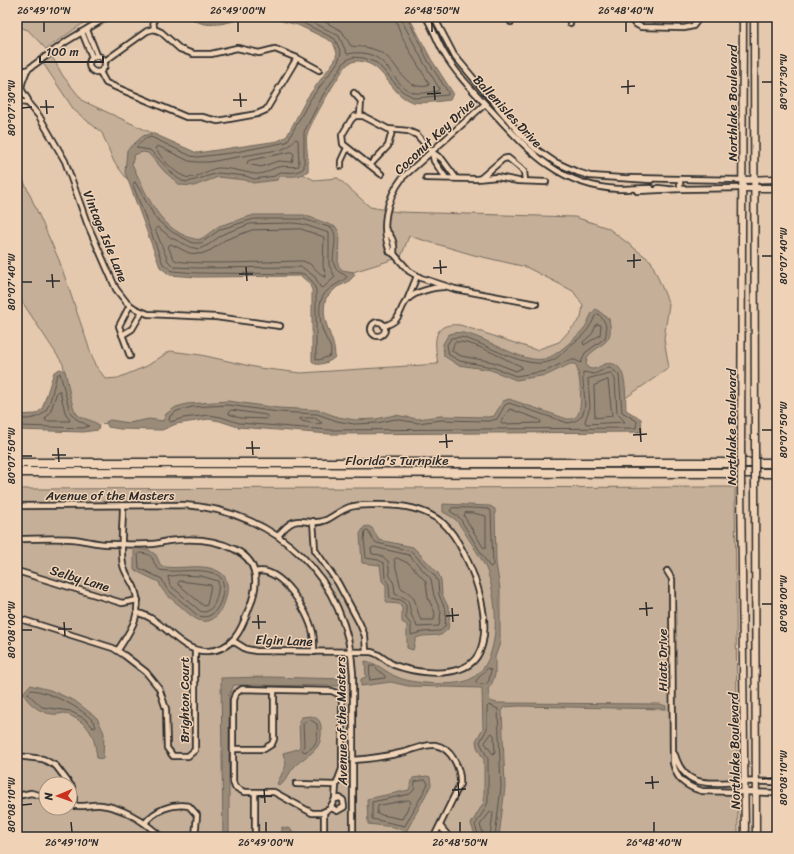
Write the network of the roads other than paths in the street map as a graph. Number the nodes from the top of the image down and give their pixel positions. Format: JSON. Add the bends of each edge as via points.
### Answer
{"nodes":[{"id":1,"x":107,"y":17,"type":"edge"},
{"id":2,"x":153,"y":17,"type":"edge"},
{"id":3,"x":426,"y":17,"type":"edge"},
{"id":4,"x":434,"y":17,"type":"edge"},
{"id":5,"x":570,"y":17,"type":"edge"},
{"id":6,"x":630,"y":17,"type":"edge"},
{"id":7,"x":700,"y":17,"type":"edge"},
{"id":8,"x":743,"y":17,"type":"edge"},
{"id":9,"x":754,"y":17,"type":"edge"},
{"id":10,"x":570,"y":23,"type":"dead end"},
{"id":11,"x":154,"y":29,"type":"junction"},
{"id":12,"x":84,"y":31,"type":"junction"},
{"id":13,"x":94,"y":56,"type":"junction"},
{"id":14,"x":298,"y":58,"type":"junction"},
{"id":15,"x":105,"y":61,"type":"junction"},
{"id":16,"x":27,"y":70,"type":"junction"},
{"id":17,"x":319,"y":70,"type":"dead end"},
{"id":18,"x":100,"y":72,"type":"junction"},
{"id":19,"x":17,"y":73,"type":"edge"},
{"id":20,"x":22,"y":83,"type":"junction"},
{"id":21,"x":21,"y":89,"type":"junction"},
{"id":22,"x":17,"y":93,"type":"edge"},
{"id":23,"x":354,"y":93,"type":"dead end"},
{"id":24,"x":17,"y":97,"type":"edge"},
{"id":25,"x":28,"y":103,"type":"junction"},
{"id":26,"x":485,"y":104,"type":"junction"},
{"id":27,"x":360,"y":115,"type":"junction"},
{"id":28,"x":392,"y":131,"type":"junction"},
{"id":29,"x":347,"y":148,"type":"junction"},
{"id":30,"x":432,"y":152,"type":"junction"},
{"id":31,"x":370,"y":165,"type":"junction"},
{"id":32,"x":341,"y":166,"type":"dead end"},
{"id":33,"x":381,"y":174,"type":"dead end"},
{"id":34,"x":426,"y":178,"type":"dead end"},
{"id":35,"x":446,"y":178,"type":"junction"},
{"id":36,"x":456,"y":178,"type":"junction"},
{"id":37,"x":480,"y":179,"type":"junction"},
{"id":38,"x":614,"y":179,"type":"junction"},
{"id":39,"x":680,"y":179,"type":"junction"},
{"id":40,"x":754,"y":179,"type":"junction"},
{"id":41,"x":777,"y":179,"type":"edge"},
{"id":42,"x":651,"y":180,"type":"dead end"},
{"id":43,"x":658,"y":180,"type":"dead end"},
{"id":44,"x":743,"y":180,"type":"junction"},
{"id":45,"x":525,"y":181,"type":"junction"},
{"id":46,"x":638,"y":181,"type":"junction"},
{"id":47,"x":546,"y":182,"type":"dead end"},
{"id":48,"x":638,"y":188,"type":"junction"},
{"id":49,"x":651,"y":188,"type":"dead end"},
{"id":50,"x":658,"y":188,"type":"dead end"},
{"id":51,"x":743,"y":188,"type":"junction"},
{"id":52,"x":754,"y":188,"type":"junction"},
{"id":53,"x":777,"y":188,"type":"edge"},
{"id":54,"x":616,"y":189,"type":"junction"},
{"id":55,"x":680,"y":190,"type":"junction"},
{"id":56,"x":386,"y":230,"type":"junction"},
{"id":57,"x":394,"y":254,"type":"junction"},
{"id":58,"x":417,"y":276,"type":"junction"},
{"id":59,"x":448,"y":287,"type":"junction"},
{"id":60,"x":408,"y":298,"type":"junction"},
{"id":61,"x":536,"y":304,"type":"dead end"},
{"id":62,"x":130,"y":305,"type":"junction"},
{"id":63,"x":142,"y":312,"type":"junction"},
{"id":64,"x":280,"y":326,"type":"dead end"},
{"id":65,"x":384,"y":326,"type":"dead end"},
{"id":66,"x":122,"y":335,"type":"junction"},
{"id":67,"x":130,"y":356,"type":"dead end"},
{"id":68,"x":17,"y":463,"type":"edge"},
{"id":69,"x":777,"y":463,"type":"edge"},
{"id":70,"x":17,"y":472,"type":"edge"},
{"id":71,"x":777,"y":473,"type":"edge"},
{"id":72,"x":17,"y":506,"type":"edge"},
{"id":73,"x":123,"y":506,"type":"junction"},
{"id":74,"x":313,"y":521,"type":"junction"},
{"id":75,"x":278,"y":536,"type":"junction"},
{"id":76,"x":17,"y":539,"type":"edge"},
{"id":77,"x":123,"y":544,"type":"junction"},
{"id":78,"x":17,"y":570,"type":"edge"},
{"id":79,"x":667,"y":570,"type":"dead end"},
{"id":80,"x":255,"y":572,"type":"junction"},
{"id":81,"x":777,"y":594,"type":"edge"},
{"id":82,"x":138,"y":600,"type":"junction"},
{"id":83,"x":777,"y":600,"type":"edge"},
{"id":84,"x":138,"y":613,"type":"junction"},
{"id":85,"x":17,"y":618,"type":"edge"},
{"id":86,"x":233,"y":641,"type":"junction"},
{"id":87,"x":118,"y":650,"type":"junction"},
{"id":88,"x":195,"y":650,"type":"junction"},
{"id":89,"x":366,"y":651,"type":"junction"},
{"id":90,"x":314,"y":652,"type":"junction"},
{"id":91,"x":351,"y":653,"type":"junction"},
{"id":92,"x":274,"y":690,"type":"junction"},
{"id":93,"x":777,"y":742,"type":"edge"},
{"id":94,"x":777,"y":748,"type":"edge"},
{"id":95,"x":233,"y":749,"type":"junction"},
{"id":96,"x":673,"y":751,"type":"junction"},
{"id":97,"x":17,"y":756,"type":"edge"},
{"id":98,"x":353,"y":760,"type":"junction"},
{"id":99,"x":64,"y":776,"type":"edge"},
{"id":100,"x":745,"y":782,"type":"junction"},
{"id":101,"x":757,"y":782,"type":"junction"},
{"id":102,"x":777,"y":782,"type":"edge"},
{"id":103,"x":296,"y":784,"type":"dead end"},
{"id":104,"x":336,"y":785,"type":"junction"},
{"id":105,"x":254,"y":792,"type":"junction"},
{"id":106,"x":745,"y":792,"type":"junction"},
{"id":107,"x":757,"y":792,"type":"junction"},
{"id":108,"x":777,"y":793,"type":"edge"},
{"id":109,"x":38,"y":795,"type":"edge"},
{"id":110,"x":17,"y":796,"type":"edge"},
{"id":111,"x":335,"y":799,"type":"junction"},
{"id":112,"x":344,"y":805,"type":"junction"},
{"id":113,"x":353,"y":805,"type":"junction"},
{"id":114,"x":78,"y":806,"type":"edge"},
{"id":115,"x":332,"y":808,"type":"junction"},
{"id":116,"x":324,"y":812,"type":"junction"},
{"id":117,"x":145,"y":823,"type":"junction"},
{"id":118,"x":440,"y":826,"type":"junction"},
{"id":119,"x":161,"y":837,"type":"edge"},
{"id":120,"x":195,"y":837,"type":"edge"},
{"id":121,"x":255,"y":837,"type":"edge"},
{"id":122,"x":324,"y":837,"type":"edge"},
{"id":123,"x":353,"y":837,"type":"edge"},
{"id":124,"x":434,"y":837,"type":"edge"},
{"id":125,"x":449,"y":837,"type":"edge"},
{"id":126,"x":745,"y":837,"type":"edge"},
{"id":127,"x":756,"y":837,"type":"edge"}],
"edges":[{"from":1,"to":12,"type":"street"},
{"from":2,"to":11,"type":"street"},
{"from":3,"to":26,"type":"street","name":"Ballenisles Drive","via":[[450,62]]},
{"from":4,"to":38,"type":"street","name":"Ballenisles Drive","via":[[454,56],[536,149],[555,162],[577,172]]},
{"from":5,"to":10,"type":"street"},
{"from":6,"to":7,"type":"street","via":[[634,24],[644,28],[684,28],[693,26]]},
{"from":8,"to":44,"type":"main road","name":"Northlake Boulevard"},
{"from":9,"to":40,"type":"main road","name":"Northlake Boulevard"},
{"from":11,"to":14,"type":"street","via":[[180,49],[193,54],[211,54],[237,48],[259,53],[275,49]]},
{"from":11,"to":15,"type":"street","via":[[147,31]]},
{"from":12,"to":13,"type":"street"},
{"from":12,"to":16,"type":"street"},
{"from":13,"to":15,"type":"street","via":[[102,57]]},
{"from":13,"to":18,"type":"street","via":[[89,62],[89,67],[93,72]]},
{"from":14,"to":17,"type":"street"},
{"from":14,"to":18,"type":"street","via":[[266,110],[218,121],[186,117],[106,83]]},
{"from":15,"to":18,"type":"street","via":[[105,67]]},
{"from":16,"to":19,"type":"street"},
{"from":16,"to":20,"type":"street"},
{"from":19,"to":20,"type":"street"},
{"from":20,"to":21,"type":"street"},
{"from":21,"to":22,"type":"street"},
{"from":21,"to":25,"type":"street","name":"Vintage Isle Lane"},
{"from":23,"to":27,"type":"street","via":[[361,101]]},
{"from":24,"to":25,"type":"street","name":"Vintage Isle Lane"},
{"from":25,"to":62,"type":"street","name":"Vintage Isle Lane","via":[[39,116],[65,161],[87,223],[116,289]]},
{"from":26,"to":30,"type":"street","name":"Coconut Key Drive"},
{"from":26,"to":54,"type":"street","name":"Ballenisles Drive","via":[[523,145],[557,172],[581,182]]},
{"from":27,"to":28,"type":"street"},
{"from":27,"to":29,"type":"street","via":[[353,118],[342,135],[343,144]]},
{"from":28,"to":30,"type":"street","via":[[414,133]]},
{"from":28,"to":31,"type":"street","via":[[388,146]]},
{"from":29,"to":31,"type":"street"},
{"from":29,"to":32,"type":"street","via":[[340,161]]},
{"from":30,"to":35,"type":"street","via":[[434,161]]},
{"from":30,"to":36,"type":"street","via":[[442,159]]},
{"from":30,"to":56,"type":"street","name":"Coconut Key Drive","via":[[403,177],[393,190],[387,205]]},
{"from":31,"to":33,"type":"street"},
{"from":34,"to":35,"type":"street"},
{"from":35,"to":36,"type":"street"},
{"from":36,"to":37,"type":"street"},
{"from":37,"to":45,"type":"street","via":[[497,177]]},
{"from":37,"to":45,"type":"street","via":[[503,159],[508,158],[524,171]]},
{"from":38,"to":39,"type":"street"},
{"from":38,"to":46,"type":"street","name":"Ballenisles Drive"},
{"from":39,"to":43,"type":"street"},
{"from":39,"to":44,"type":"street"},
{"from":39,"to":55,"type":"street"},
{"from":40,"to":41,"type":"main road"},
{"from":40,"to":44,"type":"main road"},
{"from":40,"to":52,"type":"main road","name":"Northlake Boulevard"},
{"from":42,"to":46,"type":"street","name":"Ballenisles Drive"},
{"from":44,"to":51,"type":"main road","name":"Northlake Boulevard"},
{"from":45,"to":47,"type":"street"},
{"from":46,"to":48,"type":"street"},
{"from":48,"to":49,"type":"street","name":"Ballenisles Drive"},
{"from":48,"to":54,"type":"street","name":"Ballenisles Drive"},
{"from":50,"to":55,"type":"street"},
{"from":51,"to":52,"type":"main road"},
{"from":51,"to":55,"type":"street"},
{"from":51,"to":100,"type":"main road","name":"Northlake Boulevard","bridge":true,"via":[[741,485]]},
{"from":52,"to":53,"type":"main road"},
{"from":52,"to":101,"type":"main road","name":"Northlake Boulevard","bridge":true},
{"from":54,"to":55,"type":"street"},
{"from":56,"to":57,"type":"street","name":"Coconut Key Drive","via":[[394,241]]},
{"from":56,"to":57,"type":"street","name":"Coconut Key Drive","via":[[386,242],[390,252]]},
{"from":57,"to":58,"type":"street","name":"Coconut Key Drive","via":[[403,266]]},
{"from":58,"to":59,"type":"street","name":"Coconut Key Drive"},
{"from":58,"to":60,"type":"street"},
{"from":59,"to":60,"type":"street","via":[[432,288]]},
{"from":59,"to":61,"type":"street","name":"Coconut Key Drive"},
{"from":60,"to":65,"type":"street","via":[[397,320]]},
{"from":62,"to":63,"type":"street","name":"Vintage Isle Lane"},
{"from":62,"to":66,"type":"street","via":[[119,326]]},
{"from":63,"to":64,"type":"street","name":"Vintage Isle Lane","via":[[216,317]]},
{"from":63,"to":66,"type":"street","via":[[132,329]]},
{"from":66,"to":67,"type":"street"},
{"from":68,"to":69,"type":"highway","name":"Florida's Turnpike"},
{"from":70,"to":71,"type":"highway","name":"Florida's Turnpike"},
{"from":72,"to":73,"type":"street","name":"Avenue of the Masters"},
{"from":73,"to":75,"type":"street","name":"Avenue of the Masters","via":[[184,505],[210,508],[248,519]]},
{"from":73,"to":77,"type":"street"},
{"from":74,"to":75,"type":"street","via":[[294,521]]},
{"from":74,"to":89,"type":"street","via":[[315,550],[360,624],[365,636]]},
{"from":74,"to":89,"type":"street","via":[[323,521],[356,505],[400,505],[422,511],[441,522],[452,533],[461,546],[481,593],[484,617],[480,649],[475,660],[463,669],[436,672],[415,670],[394,665],[380,654]]},
{"from":75,"to":91,"type":"street","name":"Avenue of the Masters","via":[[301,555],[326,586],[341,615]]},
{"from":76,"to":77,"type":"street","via":[[72,539]]},
{"from":77,"to":80,"type":"street","via":[[153,544],[180,540],[213,542],[240,552]]},
{"from":77,"to":82,"type":"street","via":[[123,566]]},
{"from":78,"to":82,"type":"street","name":"Selby Lane","via":[[122,603]]},
{"from":79,"to":96,"type":"street","name":"Hiatt Drive","via":[[672,579]]},
{"from":80,"to":86,"type":"street","via":[[254,596],[241,630]]},
{"from":80,"to":90,"type":"street","via":[[272,573],[292,593],[312,631]]},
{"from":81,"to":83,"type":"street"},
{"from":82,"to":84,"type":"street"},
{"from":84,"to":87,"type":"street"},
{"from":84,"to":88,"type":"street","via":[[151,618]]},
{"from":85,"to":87,"type":"street"},
{"from":86,"to":88,"type":"street","via":[[214,651]]},
{"from":86,"to":90,"type":"street","name":"Elgin Lane","via":[[250,650]]},
{"from":87,"to":88,"type":"street","name":"Brighton Court","via":[[146,672],[161,693],[166,709],[168,751],[176,756],[188,756],[195,750]]},
{"from":89,"to":91,"type":"street","name":"Elgin Lane"},
{"from":90,"to":91,"type":"street","name":"Elgin Lane"},
{"from":91,"to":98,"type":"street","name":"Avenue of the Masters"},
{"from":92,"to":95,"type":"street","via":[[272,744],[264,748]]},
{"from":92,"to":95,"type":"street","via":[[242,689],[235,694]]},
{"from":92,"to":104,"type":"street","via":[[332,691],[340,695],[342,766]]},
{"from":93,"to":94,"type":"street"},
{"from":95,"to":105,"type":"street","via":[[234,784],[241,791]]},
{"from":96,"to":100,"type":"street","name":"Hiatt Drive","via":[[686,775],[700,783]]},
{"from":96,"to":106,"type":"street","name":"Hiatt Drive","via":[[678,778],[690,787],[702,791]]},
{"from":97,"to":99,"type":"street","via":[[46,760],[56,766]]},
{"from":98,"to":113,"type":"street","name":"Avenue of the Masters"},
{"from":98,"to":118,"type":"street","via":[[430,745],[445,749],[455,762],[460,784]]},
{"from":100,"to":101,"type":"street","name":"Hiatt Drive"},
{"from":100,"to":106,"type":"main road","name":"Northlake Boulevard"},
{"from":101,"to":102,"type":"street","name":"Hiatt Drive"},
{"from":101,"to":107,"type":"main road","name":"Northlake Boulevard"},
{"from":103,"to":104,"type":"street"},
{"from":104,"to":111,"type":"street"},
{"from":105,"to":116,"type":"street","via":[[274,792],[306,812]]},
{"from":105,"to":121,"type":"street"},
{"from":106,"to":107,"type":"street","name":"Hiatt Drive"},
{"from":106,"to":126,"type":"main road","name":"Northlake Boulevard"},
{"from":107,"to":108,"type":"street","name":"Hiatt Drive"},
{"from":107,"to":127,"type":"main road","name":"Northlake Boulevard"},
{"from":109,"to":110,"type":"street","via":[[32,793]]},
{"from":111,"to":112,"type":"street","via":[[340,798]]},
{"from":111,"to":115,"type":"street"},
{"from":112,"to":113,"type":"street"},
{"from":112,"to":115,"type":"street","via":[[340,811]]},
{"from":113,"to":123,"type":"street","name":"Avenue of the Masters"},
{"from":114,"to":117,"type":"street","via":[[111,807]]},
{"from":115,"to":116,"type":"street"},
{"from":116,"to":122,"type":"street"},
{"from":117,"to":119,"type":"street"},
{"from":117,"to":120,"type":"street","via":[[160,809],[189,806],[197,814]]},
{"from":118,"to":124,"type":"street"},
{"from":118,"to":125,"type":"street"}]}
